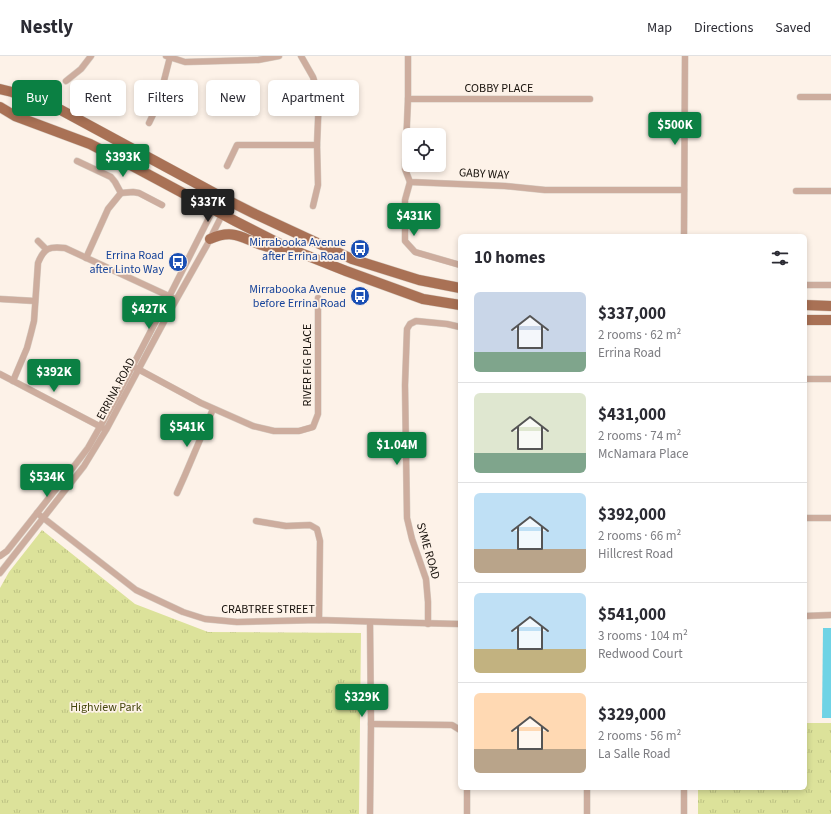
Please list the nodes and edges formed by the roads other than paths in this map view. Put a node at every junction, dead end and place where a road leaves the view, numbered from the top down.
1 (91, 56) edge
2 (279, 56) edge
3 (300, 56) edge
4 (408, 56) edge
5 (685, 56) edge
6 (168, 57) edge
7 (66, 81) dead end
8 (0, 89) edge
9 (800, 97) dead end
10 (831, 97) edge
11 (408, 99) junction
12 (590, 99) dead end
13 (0, 107) edge
14 (149, 123) dead end
15 (317, 145) junction
16 (77, 161) dead end
17 (227, 166) dead end
18 (410, 182) junction
19 (684, 190) junction
20 (796, 191) dead end
21 (831, 191) edge
22 (121, 193) junction
23 (220, 196) junction
24 (229, 201) junction
25 (162, 205) dead end
26 (313, 206) dead end
27 (218, 212) junction
28 (684, 234) edge
29 (210, 239) junction
30 (38, 241) dead end
31 (288, 248) junction
32 (46, 249) junction
33 (86, 258) junction
34 (458, 264) edge
35 (807, 285) edge
36 (831, 285) edge
37 (458, 288) edge
38 (169, 297) junction
39 (318, 298) dead end
40 (0, 299) edge
41 (176, 300) junction
42 (35, 301) junction
43 (458, 305) edge
44 (807, 305) edge
45 (831, 306) edge
46 (807, 320) edge
47 (831, 320) edge
48 (458, 327) edge
49 (132, 367) junction
50 (139, 370) junction
51 (0, 374) edge
52 (807, 379) edge
53 (831, 379) edge
54 (13, 381) junction
55 (213, 409) junction
56 (100, 427) junction
57 (106, 430) junction
58 (176, 493) dead end
59 (37, 513) junction
60 (42, 518) junction
61 (807, 518) edge
62 (831, 518) edge
63 (256, 521) dead end
64 (0, 556) edge
65 (0, 573) edge
66 (831, 615) edge
67 (807, 616) edge
68 (318, 620) junction
69 (370, 622) junction
70 (428, 624) junction
71 (458, 624) edge
72 (371, 724) junction
73 (458, 729) edge
74 (467, 790) edge
75 (587, 790) edge
76 (684, 790) edge
77 (370, 814) edge
78 (467, 814) edge
79 (587, 814) edge
80 (684, 814) edge

1 - 7 street
2 - 6 street
3 - 15 street
4 - 11 street
5 - 19 street
6 - 14 street
8 - 23 main road
9 - 10 street
11 - 12 street, COBBY PLACE
11 - 18 street
13 - 27 main road
15 - 17 street
15 - 26 street
16 - 22 street
18 - 19 street, GABY WAY
18 - 34 street
19 - 28 street
20 - 21 street
22 - 25 street
22 - 33 street
23 - 24 main road
23 - 27 street, ERRINA ROAD
24 - 27 street, ERRINA ROAD
24 - 37 main road
27 - 29 street, ERRINA ROAD
27 - 31 main road
27 - 38 street, ERRINA ROAD
29 - 31 main road
29 - 41 street, ERRINA ROAD
30 - 32 street
31 - 43 main road
32 - 33 street
32 - 42 street
33 - 38 street
35 - 36 street
38 - 41 street
38 - 49 street, ERRINA ROAD
39 - 55 street, RIVER FIG PLACE
40 - 42 street
41 - 50 street, ERRINA ROAD
42 - 54 street
44 - 45 main road
46 - 47 main road
48 - 70 street, SYME ROAD
49 - 50 street, RIVER FIG PLACE
49 - 56 street, ERRINA ROAD
50 - 55 street, RIVER FIG PLACE
50 - 57 street, ERRINA ROAD
51 - 54 street
52 - 53 street
54 - 56 street
55 - 58 street
56 - 57 street
56 - 59 street, ERRINA ROAD
57 - 60 street, ERRINA ROAD
59 - 60 street, CRABTREE STREET
59 - 64 street, ERRINA ROAD
60 - 65 street, ERRINA ROAD
60 - 68 street, CRABTREE STREET
61 - 62 street
63 - 68 street
66 - 67 street
68 - 69 street, CRABTREE STREET
69 - 70 street, CRABTREE STREET
69 - 72 street
70 - 71 street, CRABTREE STREET
72 - 73 street
72 - 77 street
74 - 78 street
75 - 79 street
76 - 80 street

